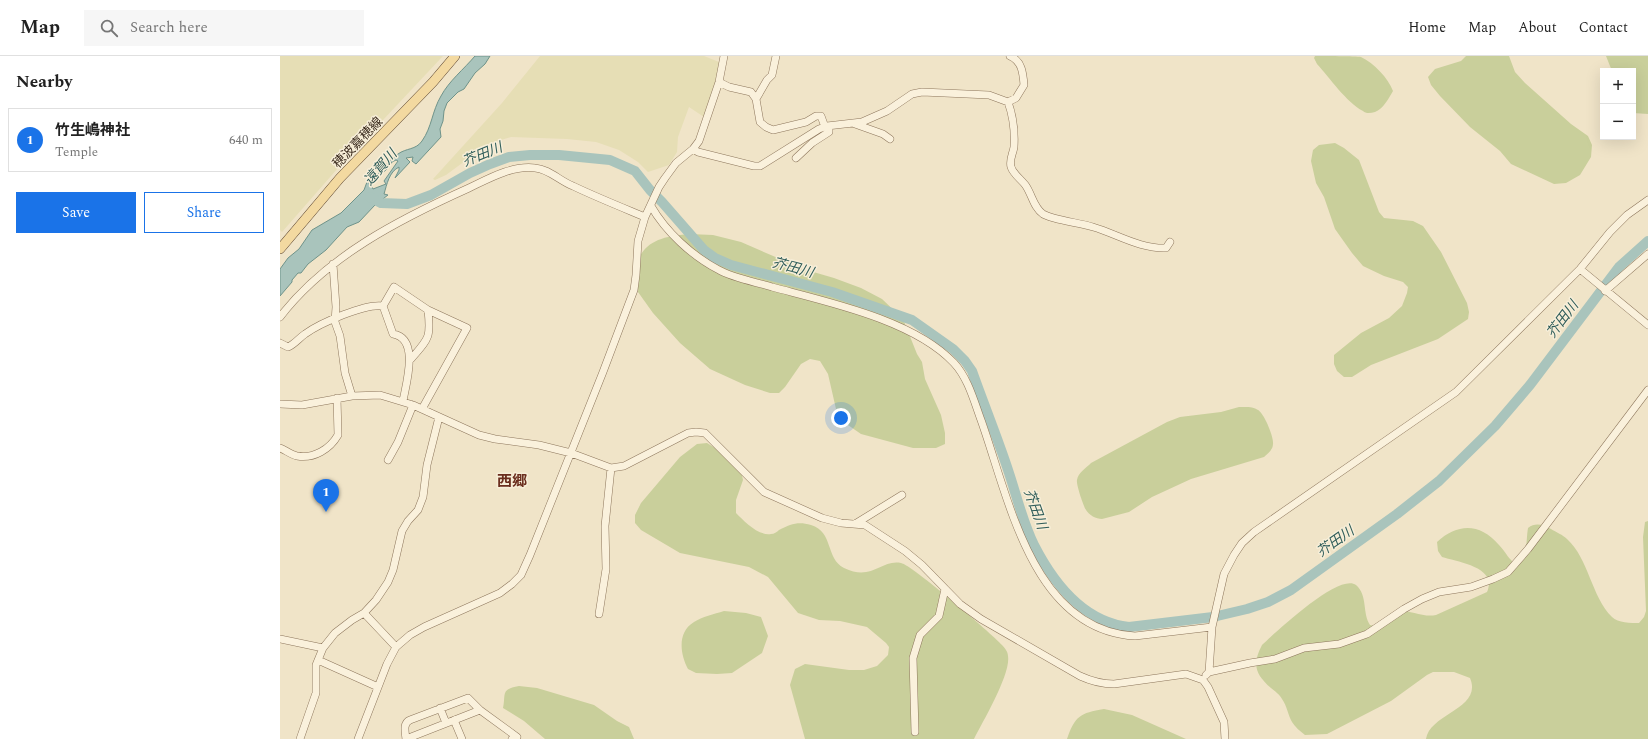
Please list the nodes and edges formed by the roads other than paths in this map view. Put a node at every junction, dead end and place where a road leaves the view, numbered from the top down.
1 (455, 56) edge
2 (724, 56) edge
3 (776, 56) edge
4 (1010, 56) edge
5 (719, 82) junction
6 (756, 99) junction
7 (1008, 102) junction
8 (855, 124) junction
9 (827, 126) junction
10 (890, 139) dead end
11 (693, 149) junction
12 (796, 158) dead end
13 (1648, 200) edge
14 (651, 206) junction
15 (645, 217) junction
16 (1170, 242) dead end
17 (280, 249) edge
18 (1648, 254) edge
19 (334, 264) junction
20 (1580, 269) junction
21 (1605, 290) junction
22 (383, 306) junction
23 (428, 310) junction
24 (280, 317) edge
25 (335, 318) junction
26 (1648, 325) edge
27 (280, 343) edge
28 (411, 359) junction
29 (1648, 390) edge
30 (352, 396) junction
31 (337, 398) junction
32 (403, 401) junction
33 (280, 404) edge
34 (412, 405) junction
35 (422, 409) junction
36 (439, 417) junction
37 (280, 448) edge
38 (571, 453) junction
39 (388, 460) dead end
40 (611, 468) junction
41 (902, 495) dead end
42 (855, 524) junction
43 (945, 589) junction
44 (364, 613) junction
45 (599, 614) dead end
46 (1212, 627) junction
47 (280, 639) edge
48 (396, 647) junction
49 (323, 648) junction
50 (318, 660) junction
51 (1209, 672) junction
52 (1202, 680) junction
53 (378, 687) junction
54 (440, 708) junction
55 (480, 710) junction
56 (454, 720) junction
57 (446, 723) junction
58 (915, 732) dead end
59 (516, 738) edge
60 (300, 739) edge
61 (358, 739) edge
62 (406, 739) edge
63 (462, 739) edge
64 (1225, 739) edge

1 - 17 main road, 穂波嘉穂線
2 - 5 street
3 - 6 street
4 - 7 street
5 - 6 street
5 - 11 street
6 - 9 street
7 - 8 street
7 - 16 street
8 - 9 street
8 - 10 street
9 - 11 street
9 - 12 street
11 - 14 street
13 - 20 street
14 - 15 street
14 - 46 street
15 - 19 street
15 - 38 street
18 - 21 street
19 - 24 street
19 - 25 street
20 - 21 street
20 - 46 street
21 - 26 street
22 - 23 street
22 - 25 street
22 - 28 street
23 - 28 street
23 - 35 street
25 - 27 street
25 - 30 street
28 - 32 street
29 - 51 street
30 - 31 street
30 - 32 street
31 - 33 street
31 - 37 street
32 - 34 street
34 - 35 street
34 - 39 street
35 - 36 street
36 - 38 street
36 - 44 street
38 - 40 street
38 - 48 street
40 - 42 street
40 - 45 street
41 - 42 street
42 - 43 street
43 - 52 street
43 - 58 street
44 - 48 street
44 - 49 street
46 - 51 street
47 - 49 street
48 - 53 street
49 - 50 street
50 - 53 street
50 - 60 street
51 - 52 street
52 - 64 street
53 - 61 street
54 - 55 street
54 - 57 street
54 - 62 street
55 - 56 street
55 - 59 street
56 - 57 street
56 - 63 street
57 - 62 street

